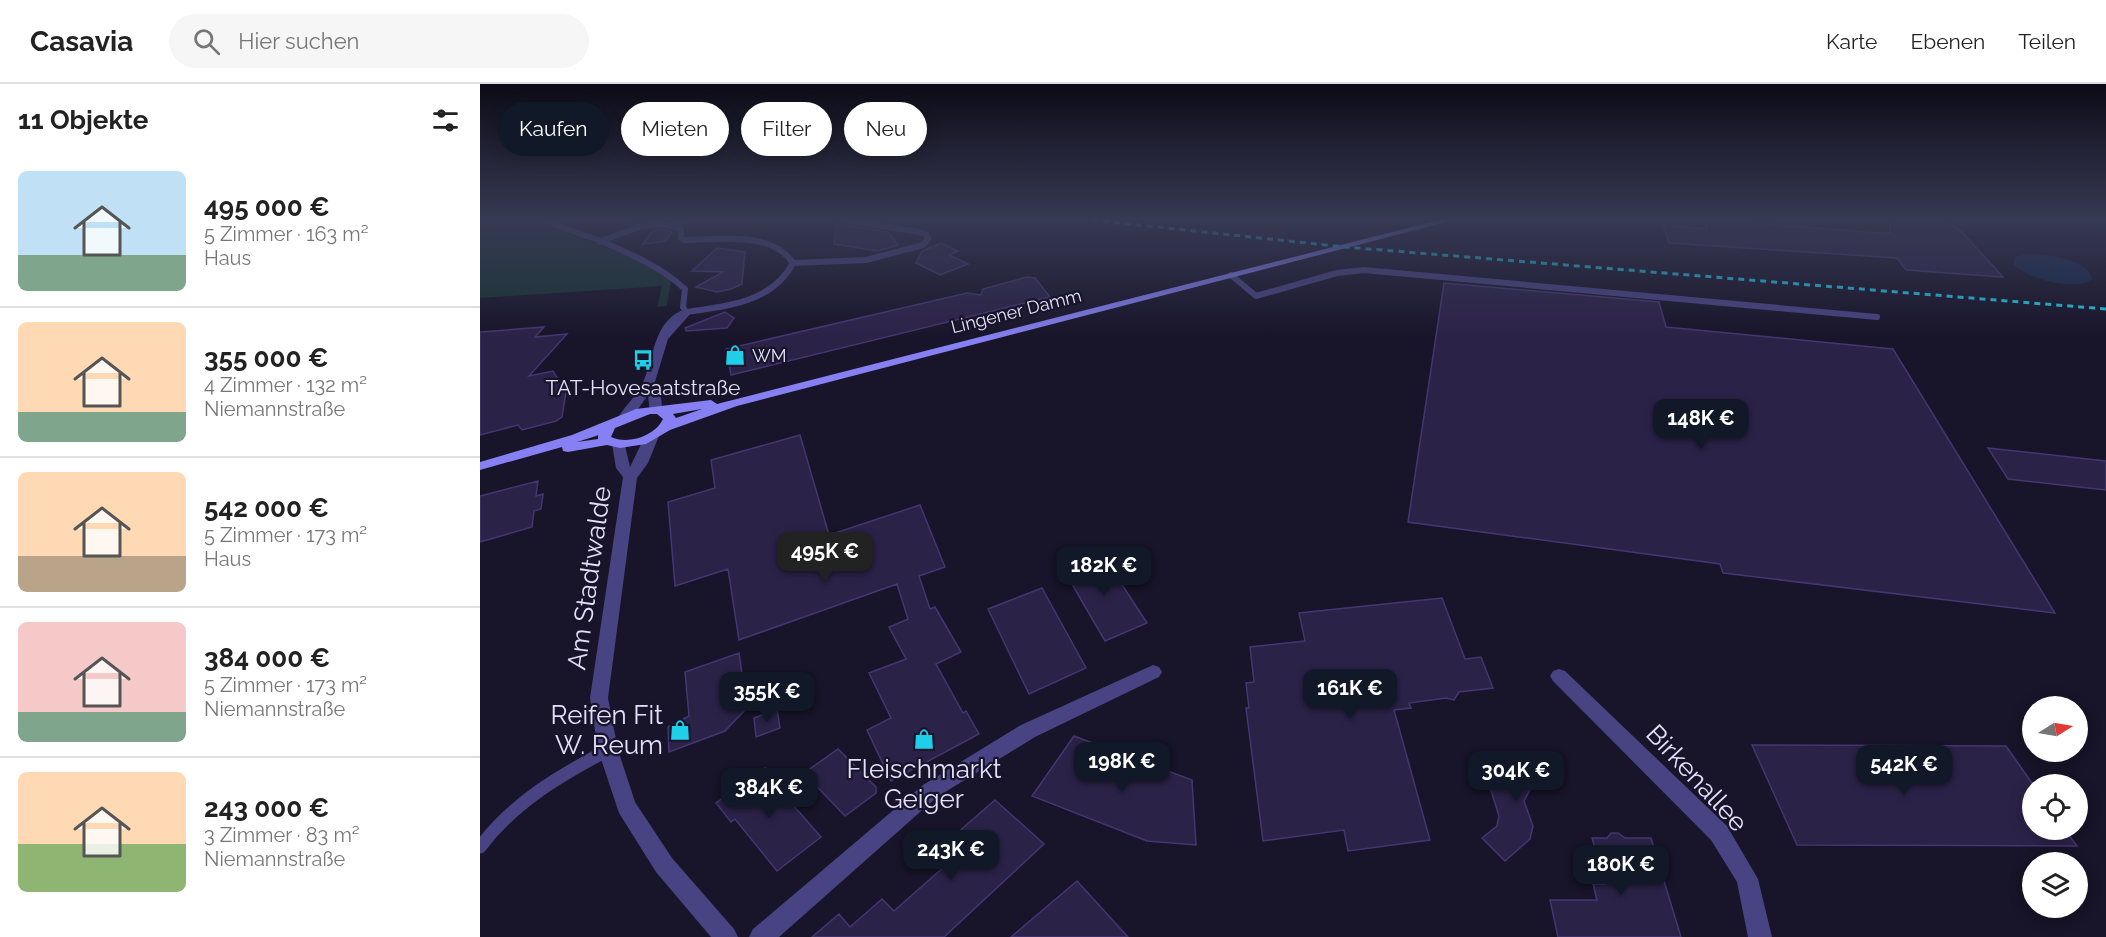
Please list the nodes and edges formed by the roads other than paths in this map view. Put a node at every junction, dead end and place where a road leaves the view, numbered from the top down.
1 (644, 260) edge
2 (790, 260) edge
3 (867, 260) edge
4 (1291, 260) edge
5 (793, 263) junction
6 (1231, 274) junction
7 (686, 312) junction
8 (1877, 317) dead end
9 (648, 386) junction
10 (732, 403) junction
11 (659, 411) junction
12 (626, 416) junction
13 (665, 428) junction
14 (652, 436) junction
15 (612, 437) junction
16 (480, 466) edge
17 (630, 477) junction
18 (1153, 672) dead end
19 (1559, 676) dead end
20 (608, 750) junction
21 (480, 848) edge
22 (726, 937) edge
23 (761, 937) edge
24 (1760, 937) edge

1 - 7 lane
2 - 5 lane
3 - 5 lane
4 - 6 main road, Lingener Damm
5 - 7 lane
6 - 8 lane
6 - 10 main road, Lingener Damm
7 - 9 street
9 - 11 street
9 - 12 street
10 - 11 main road, Lingener Damm
10 - 13 main road, Lingener Damm
11 - 12 main road, Lingener Damm
11 - 13 main road
12 - 15 main road, Lingener Damm
13 - 14 main road, Lingener Damm
14 - 15 main road, Lingener Damm
14 - 17 street, Am Stadtwalde
15 - 16 main road
15 - 17 street, Am Stadtwalde
17 - 20 street, Am Stadtwalde
18 - 23 street
19 - 24 street, Birkenallee
20 - 21 lane
20 - 22 street, Am Stadtwalde

